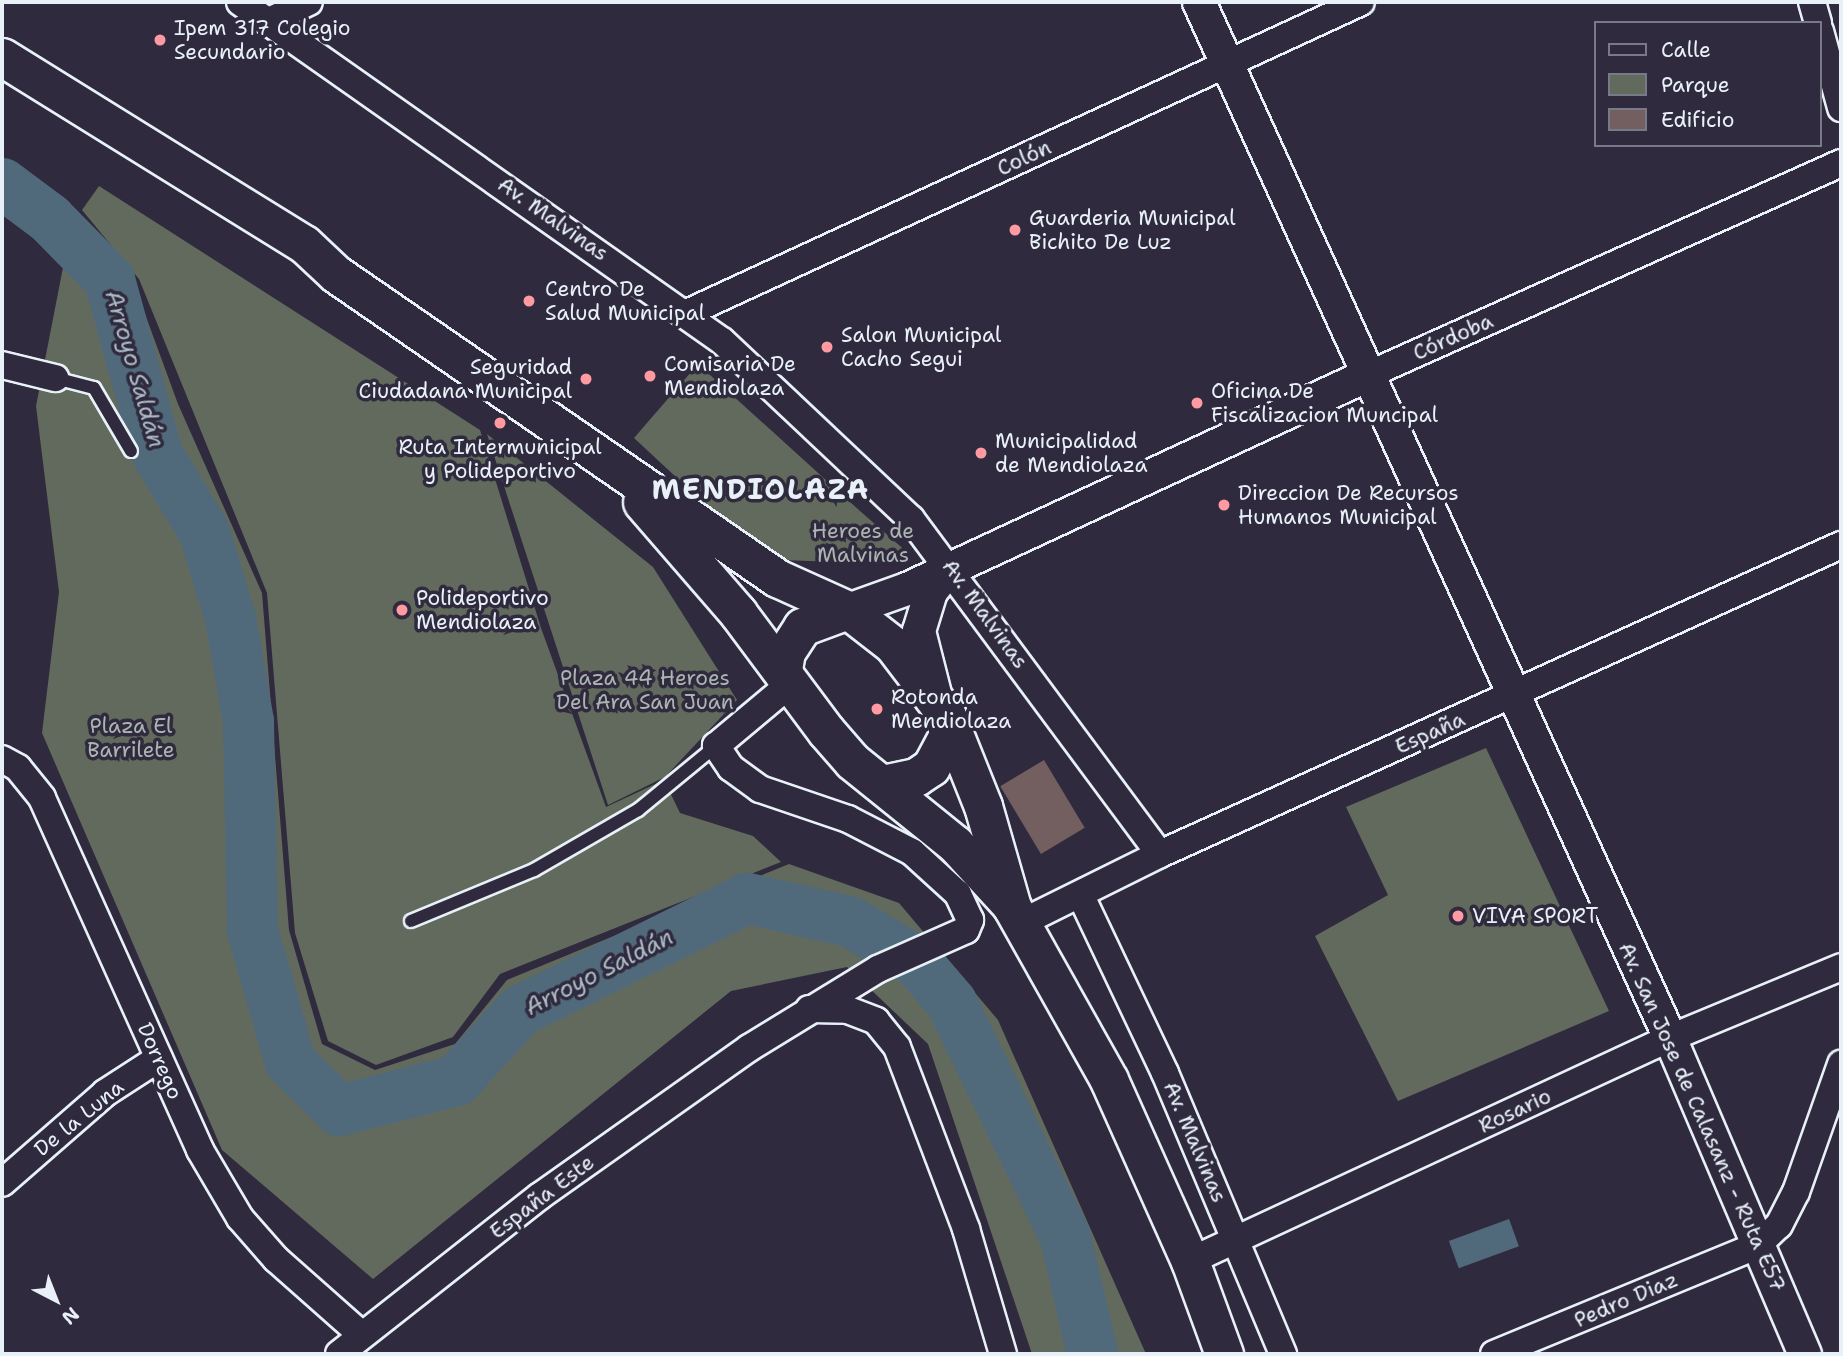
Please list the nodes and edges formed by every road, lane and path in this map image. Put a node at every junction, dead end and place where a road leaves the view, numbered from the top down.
1 (240, 2) edge
2 (309, 2) edge
3 (1199, 2) edge
4 (1360, 2) edge
5 (1812, 2) edge
6 (269, 21) junction
7 (1817, 21) edge
8 (1822, 38) edge
9 (2, 57) edge
10 (1227, 65) junction
11 (2, 83) edge
12 (1841, 108) edge
13 (1841, 163) edge
14 (336, 274) junction
15 (687, 313) junction
16 (2, 365) edge
17 (1368, 375) junction
18 (54, 378) joint
19 (131, 451) dead end
20 (600, 455) junction
21 (1841, 545) edge
22 (951, 567) junction
23 (848, 610) junction
24 (786, 677) junction
25 (1511, 696) junction
26 (941, 706) junction
27 (716, 746) junction
28 (2, 759) edge
29 (882, 784) junction
30 (1160, 854) junction
31 (1081, 896) junction
32 (1017, 915) junction
33 (411, 920) dead end
34 (1841, 967) edge
35 (807, 1009) junction
36 (1670, 1038) junction
37 (159, 1058) junction
38 (1841, 1064) edge
39 (2, 1182) edge
40 (1237, 1240) junction
41 (1758, 1245) junction
42 (1190, 1261) junction
43 (362, 1335) junction
44 (340, 1354) edge
45 (1003, 1354) edge
46 (1224, 1354) edge
47 (1283, 1354) edge
48 (1494, 1354) edge
49 (1805, 1354) edge

1 - 6 street, Av. Malvinas
2 - 6 street
3 - 10 street, Av. San Jose de Calasanz - Ruta E57
4 - 10 street, Colón
5 - 7 street
6 - 15 street, Av. Malvinas
8 - 12 street
9 - 14 main road
10 - 15 street, Colón
10 - 17 street, Av. San Jose de Calasanz - Ruta E57
11 - 14 main road
13 - 17 street, Córdoba
14 - 20 main road
15 - 22 street, Av. Malvinas
16 - 18 street
17 - 22 street, Córdoba
17 - 25 street, Av. San Jose de Calasanz - Ruta E57
18 - 19 lane
20 - 23 main road
20 - 24 main road
21 - 25 street, España
22 - 23 street, Córdoba
22 - 26 street
22 - 30 street, Av. Malvinas
23 - 24 main road
23 - 26 main road
24 - 27 street
24 - 29 main road
25 - 30 street, España
25 - 36 street, Av. San Jose de Calasanz - Ruta E57
26 - 29 main road
26 - 32 main road
27 - 33 lane
27 - 35 street, España Este
28 - 37 street, Dorrego
29 - 32 main road
30 - 31 street, España
31 - 32 street, España
31 - 40 street, Av. Malvinas
32 - 42 main road
34 - 36 street, Rosario
35 - 43 street, España Este
35 - 45 street
36 - 40 street, Rosario
36 - 41 street, Av. San Jose de Calasanz - Ruta E57
37 - 39 street, De la Luna
37 - 43 street, Dorrego
38 - 41 street
40 - 42 street, Rosario
40 - 47 street, Av. Malvinas
41 - 48 street, Pedro Diaz
41 - 49 street, Av. San Jose de Calasanz - Ruta E57
42 - 46 main road
43 - 44 street, España Este

